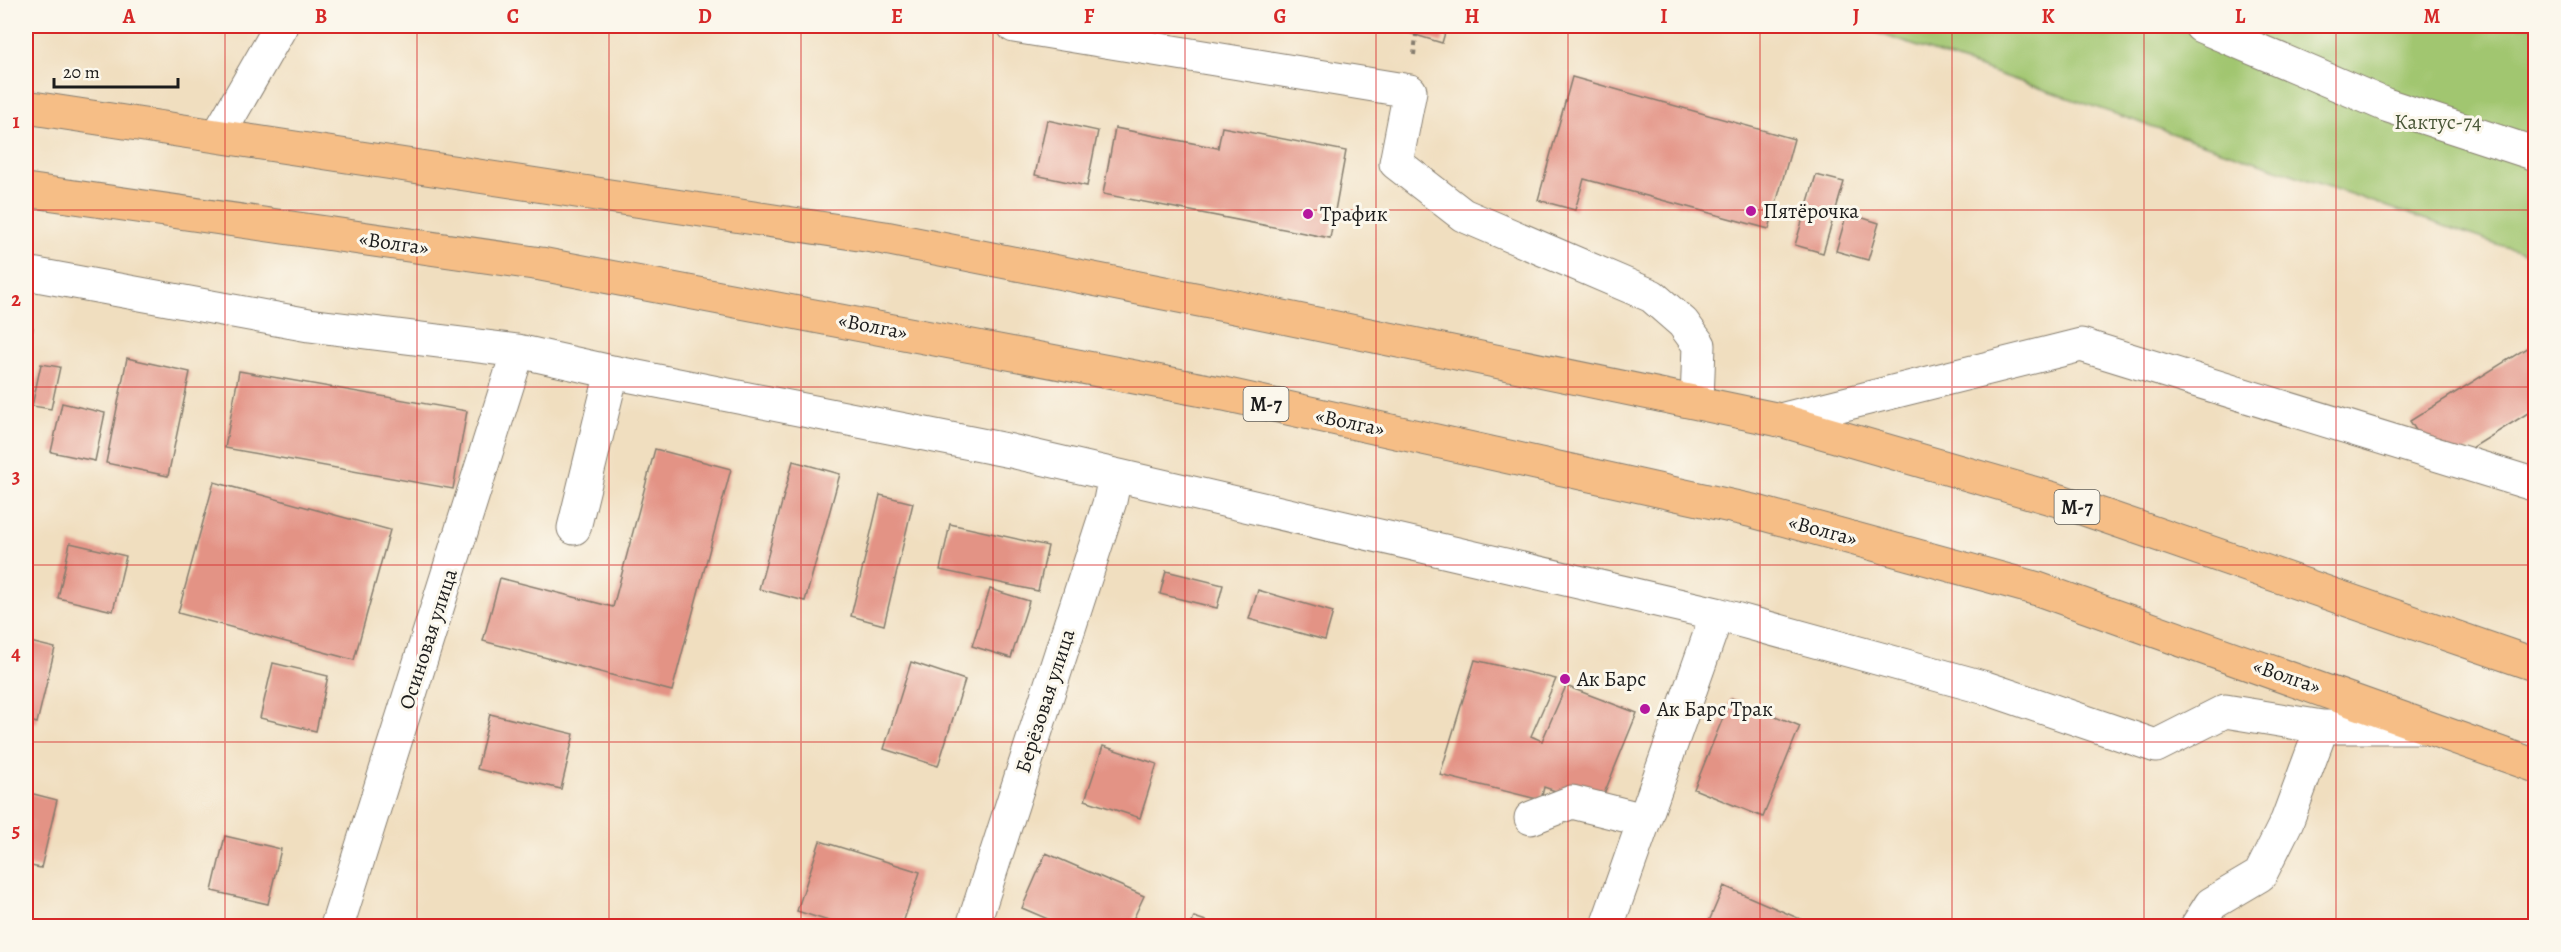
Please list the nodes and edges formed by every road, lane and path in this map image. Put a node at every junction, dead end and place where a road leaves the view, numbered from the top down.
1 (281, 26) edge
2 (1014, 26) edge
3 (2201, 26) edge
4 (26, 107) edge
5 (219, 134) junction
6 (2535, 154) edge
7 (26, 190) edge
8 (26, 273) edge
9 (518, 351) junction
10 (612, 372) junction
11 (1697, 402) junction
12 (1780, 420) junction
13 (1115, 476) junction
14 (2535, 485) edge
15 (574, 528) dead end
16 (1717, 614) junction
17 (2535, 665) edge
18 (2322, 728) junction
19 (2431, 728) junction
20 (2535, 766) edge
21 (1531, 818) dead end
22 (1644, 820) junction
23 (337, 927) edge
24 (973, 927) edge
25 (1606, 927) edge
26 (2198, 927) edge

1 - 5 street
2 - 11 street
3 - 6 street
4 - 5 highway, М-7
5 - 11 highway, М-7
7 - 19 highway, «Волга» / М-7
8 - 9 street
9 - 10 street
9 - 23 street, Осиновая улица
10 - 13 street
10 - 15 street
11 - 12 highway, М-7
12 - 14 street
12 - 17 highway, М-7
13 - 16 street
13 - 24 street, Берёзовая улица
16 - 18 street
16 - 22 street
18 - 19 street
18 - 26 street
19 - 20 highway, «Волга» / М-7
21 - 22 street
22 - 25 street

